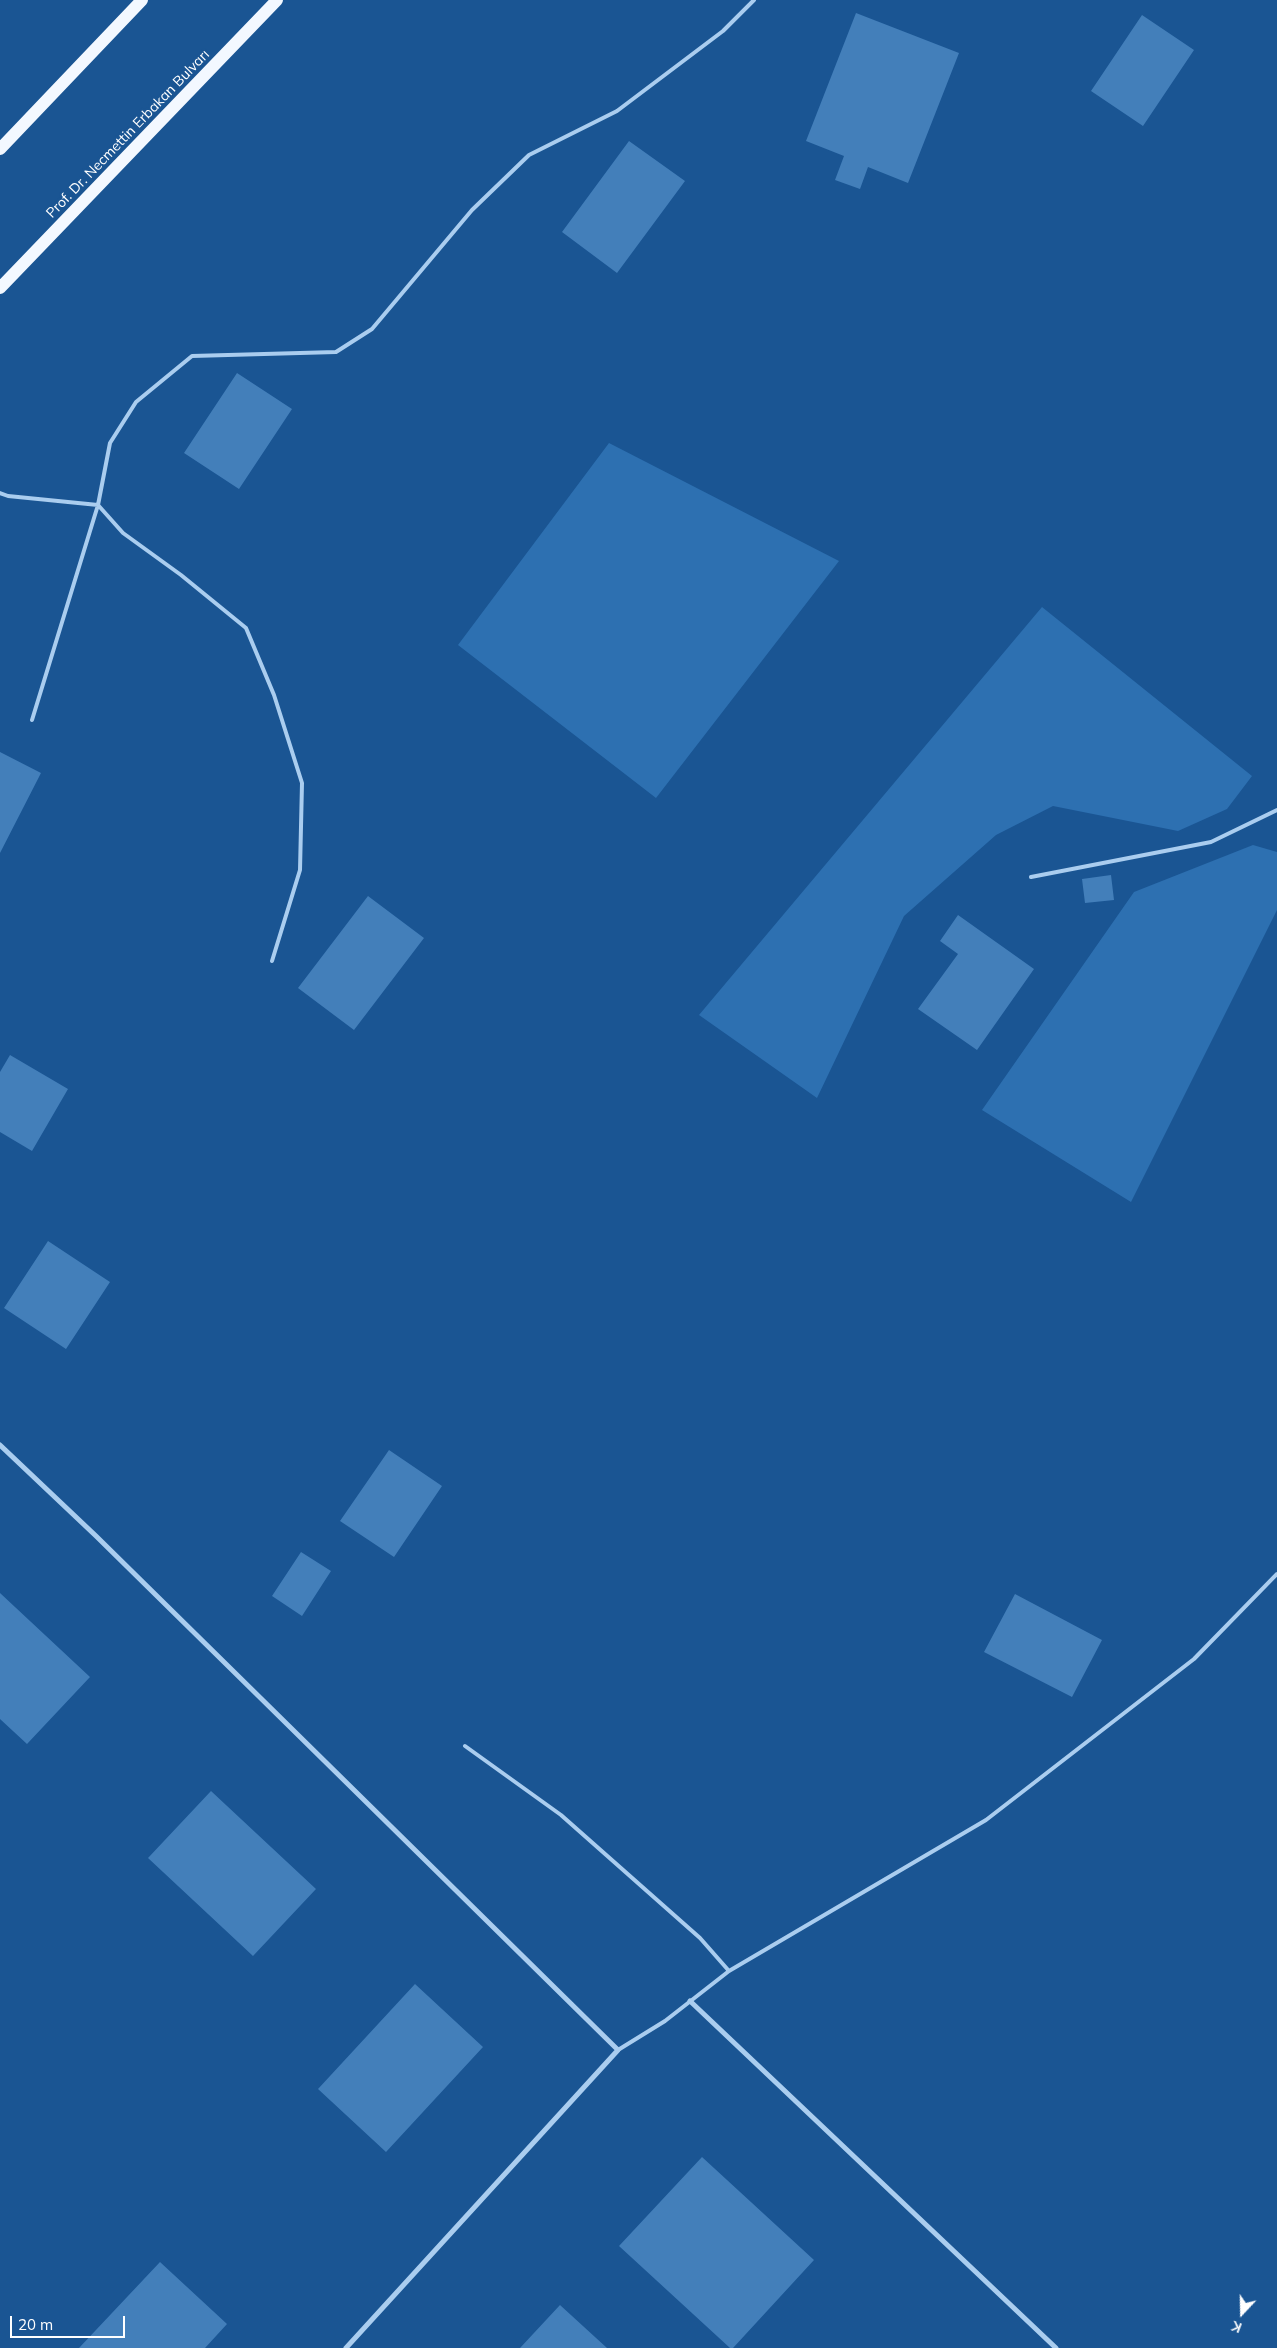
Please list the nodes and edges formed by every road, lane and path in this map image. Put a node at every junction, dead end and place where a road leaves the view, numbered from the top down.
1 (142, 0) edge
2 (277, 0) edge
3 (754, 0) edge
4 (0, 149) edge
5 (0, 288) edge
6 (0, 493) edge
7 (98, 506) junction
8 (32, 720) dead end
9 (1277, 810) edge
10 (1031, 877) dead end
11 (272, 961) dead end
12 (0, 1445) edge
13 (1277, 1574) edge
14 (465, 1746) dead end
15 (729, 1971) junction
16 (690, 2001) junction
17 (618, 2050) junction
18 (346, 2348) edge
19 (1056, 2348) edge

1 - 4 main road
2 - 5 main road, Prof. Dr. Necmettin Erbakan Bulvarı
3 - 7 lane
6 - 7 lane
7 - 8 lane
7 - 11 lane
9 - 10 lane
12 - 17 street
13 - 15 lane
14 - 15 lane
15 - 16 lane
16 - 17 lane
16 - 19 street
17 - 18 street

